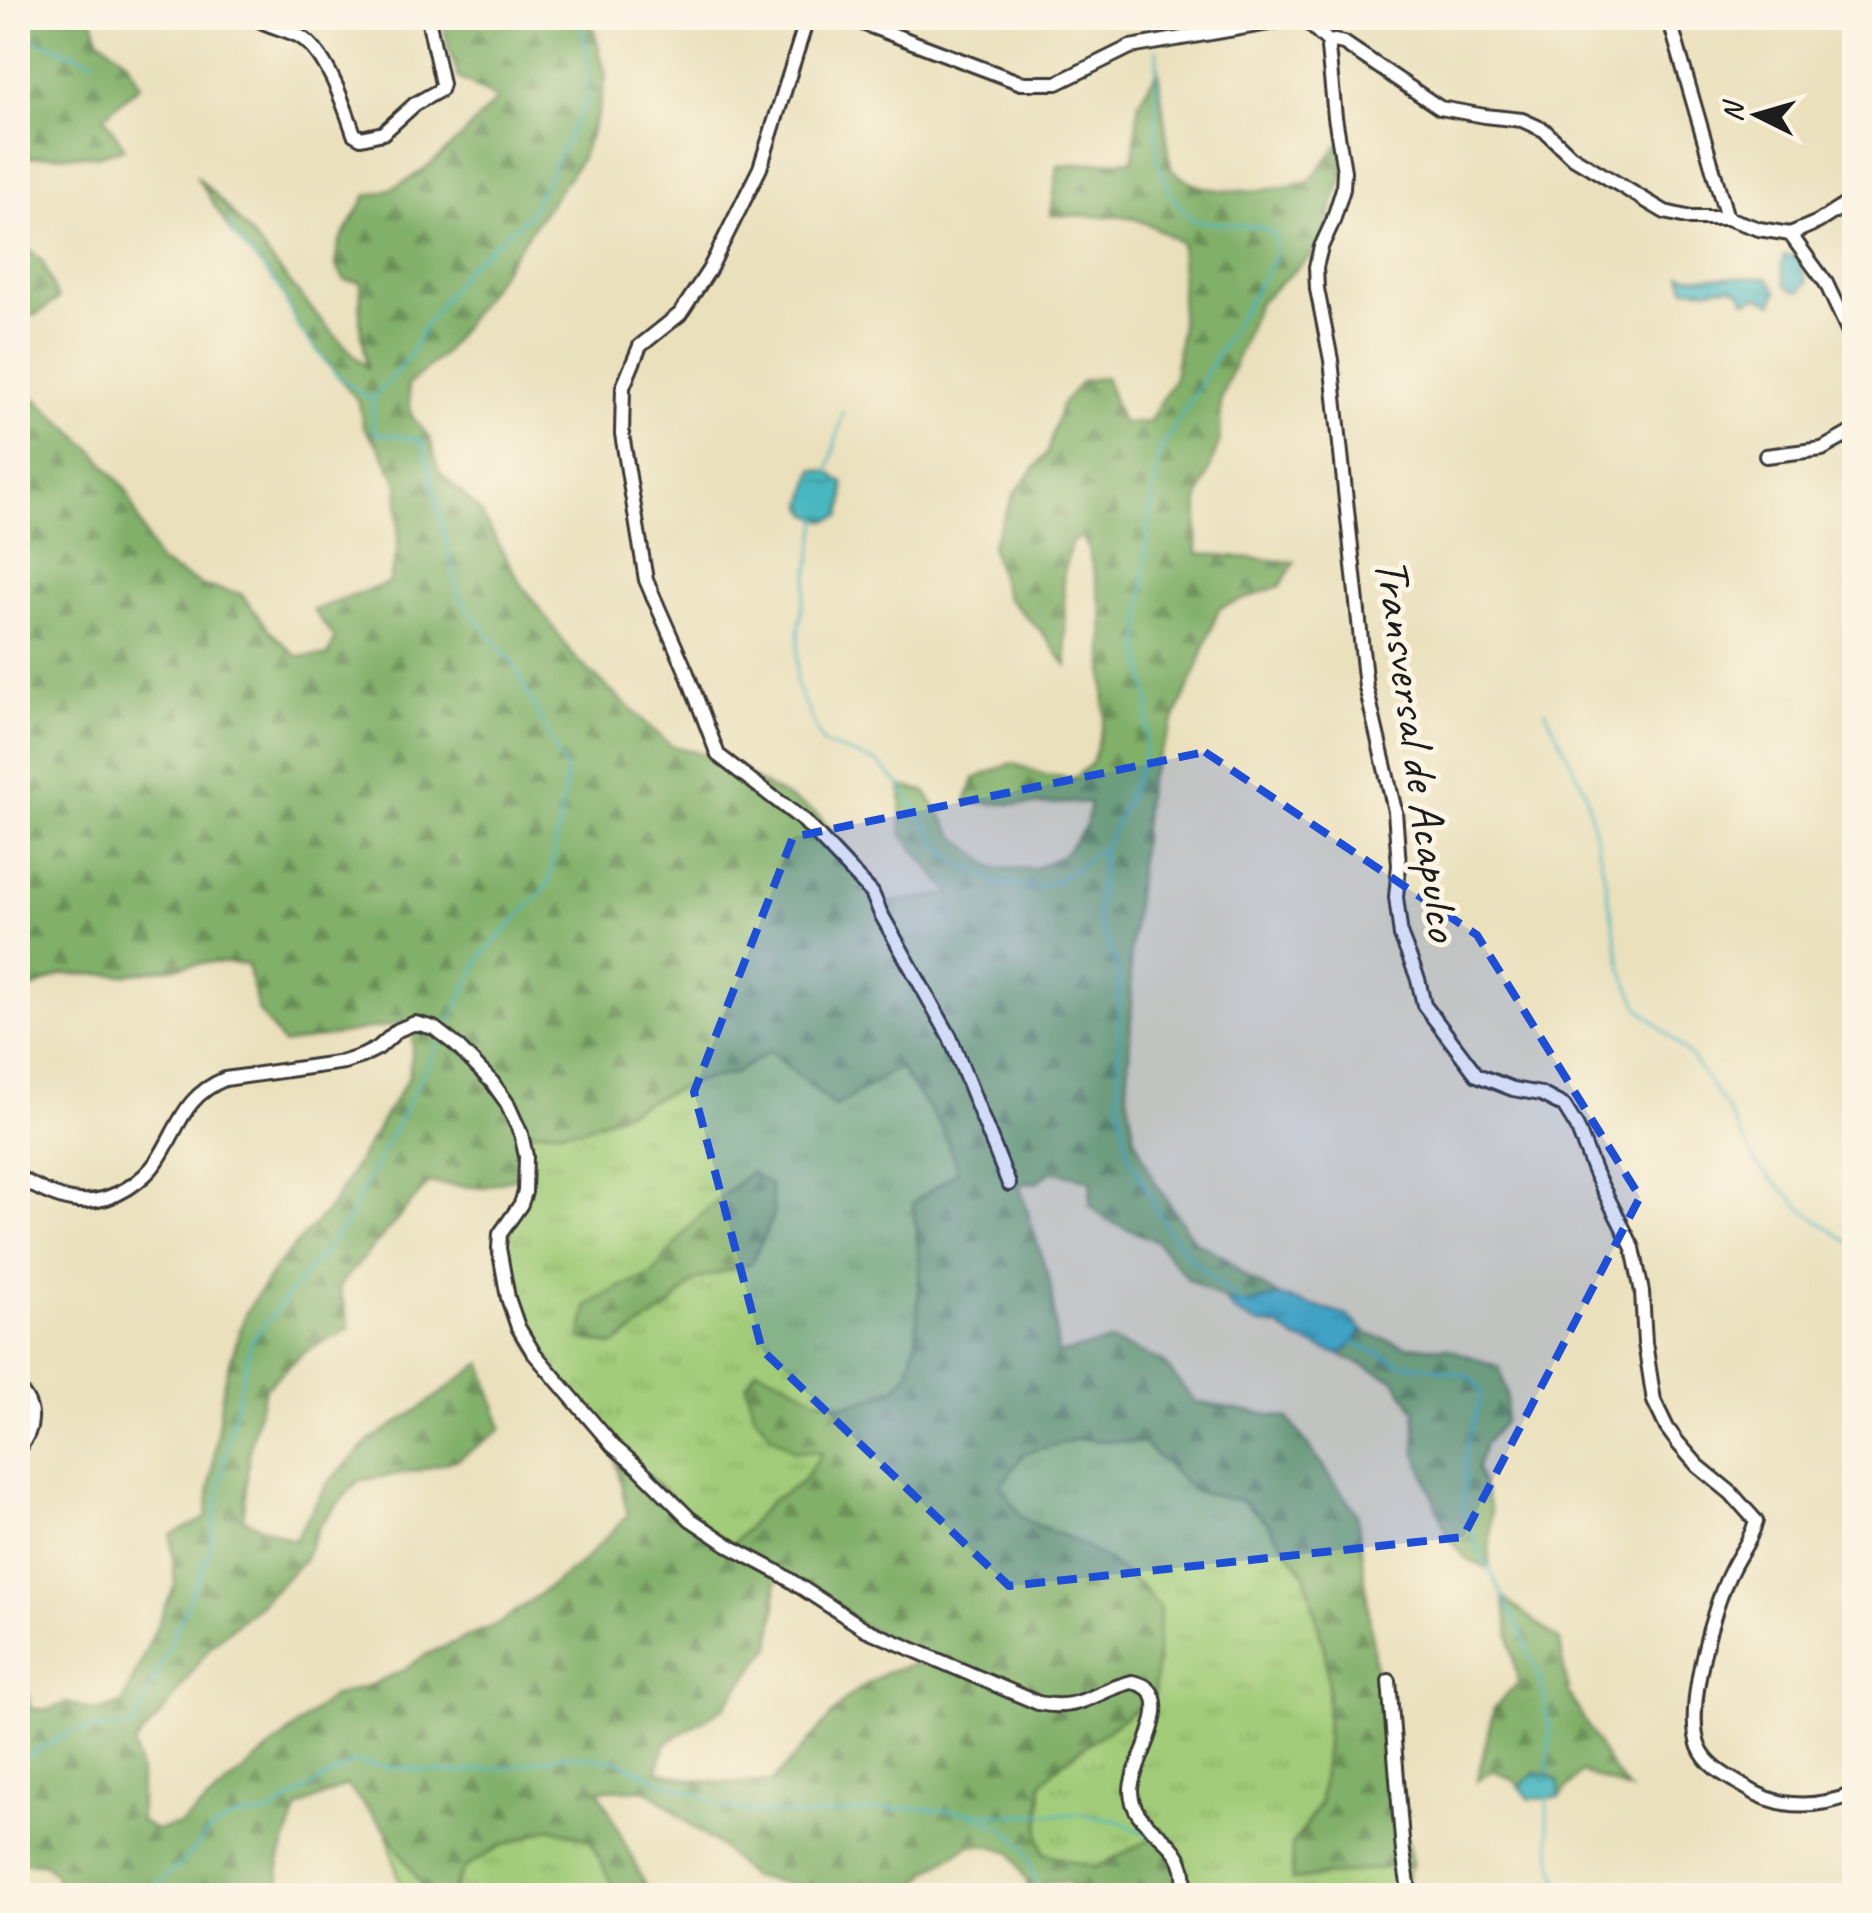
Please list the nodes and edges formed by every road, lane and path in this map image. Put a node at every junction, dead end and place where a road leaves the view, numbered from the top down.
1 (254, 18) edge
2 (428, 18) edge
3 (810, 18) edge
4 (848, 18) edge
5 (1301, 18) edge
6 (1669, 18) edge
7 (1330, 42) junction
8 (1854, 199) edge
9 (1727, 218) junction
10 (1790, 234) junction
11 (1854, 343) edge
12 (1854, 430) edge
13 (1766, 456) dead end
14 (18, 1177) edge
15 (1009, 1184) dead end
16 (18, 1388) edge
17 (18, 1448) edge
18 (1390, 1681) dead end
19 (1854, 1794) edge
20 (1183, 1896) edge
21 (1410, 1896) edge

1 - 2 street
3 - 15 street
4 - 5 street
5 - 7 street
6 - 9 street
7 - 9 street
7 - 19 street, Transversal de Acapulco
8 - 10 street
9 - 10 street
10 - 11 street
12 - 13 street
14 - 20 street
16 - 17 street
18 - 21 street

